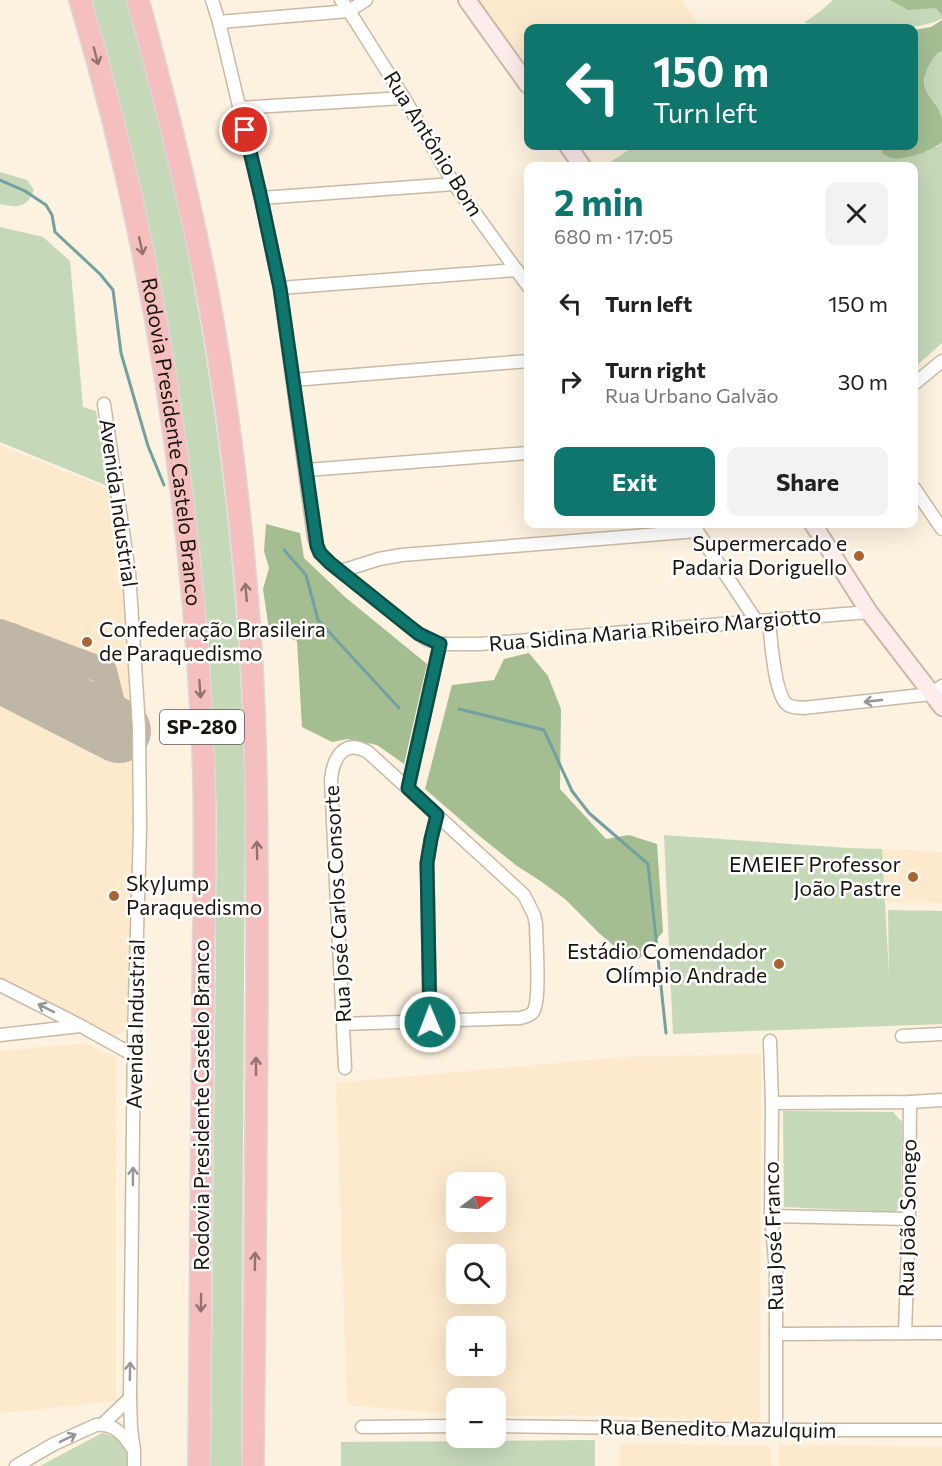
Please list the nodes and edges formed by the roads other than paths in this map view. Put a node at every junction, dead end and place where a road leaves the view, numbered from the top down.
1 (80, 0) edge
2 (138, 0) edge
3 (212, 0) edge
4 (341, 0) edge
5 (366, 0) edge
6 (467, 0) edge
7 (349, 11) junction
8 (219, 22) junction
9 (524, 79) edge
10 (404, 98) junction
11 (239, 108) junction
12 (454, 184) junction
13 (261, 198) junction
14 (517, 270) junction
15 (524, 280) edge
16 (280, 288) junction
17 (524, 361) edge
18 (942, 361) edge
19 (293, 380) junction
20 (918, 381) edge
21 (104, 404) dead end
22 (524, 453) edge
23 (306, 470) junction
24 (918, 494) edge
25 (684, 528) edge
26 (695, 528) edge
27 (819, 528) edge
28 (942, 529) edge
29 (341, 571) junction
30 (869, 612) junction
31 (763, 621) junction
32 (440, 644) junction
33 (937, 690) edge
34 (942, 708) edge
35 (408, 788) junction
36 (437, 815) junction
37 (0, 985) edge
38 (430, 1022) junction
39 (344, 1024) junction
40 (81, 1026) junction
41 (942, 1034) edge
42 (0, 1035) edge
43 (902, 1036) dead end
44 (770, 1041) dead end
45 (135, 1056) junction
46 (345, 1068) dead end
47 (942, 1100) edge
48 (910, 1102) junction
49 (772, 1103) junction
50 (771, 1216) junction
51 (909, 1219) junction
52 (905, 1333) junction
53 (942, 1333) edge
54 (776, 1334) junction
55 (254, 1363) junction
56 (130, 1398) junction
57 (103, 1424) junction
58 (446, 1426) edge
59 (506, 1426) edge
60 (362, 1427) dead end
61 (776, 1430) junction
62 (942, 1430) edge
63 (134, 1450) junction
64 (16, 1466) edge
65 (134, 1466) edge
66 (199, 1466) edge
67 (254, 1466) edge
68 (263, 1466) edge

1 -> 66 highway, Rodovia Presidente Castelo Branco / SP-280
55 -> 2 highway, SP-280
3 - 8 street
4 - 7 street, Rua Antônio Bom
5 - 7 street
6 - 9 main road
7 - 8 street
7 - 10 street, Rua Antônio Bom
8 - 11 street
10 - 11 street
10 - 12 street, Rua Antônio Bom
11 - 13 street
12 - 13 street
12 - 14 street, Rua Antônio Bom
13 - 16 street
14 - 15 street, Rua Antônio Bom
14 - 16 street
16 - 19 street
17 - 19 street
18 - 20 street
19 - 23 street
21 - 45 street, Avenida Industrial
22 - 23 street
23 - 29 street
24 - 28 street
25 - 29 street
26 - 31 street
27 - 30 main road
29 - 32 street
30 - 31 street, Rua Sidina Maria Ribeiro Margiotto
30 - 33 main road
31 - 32 street, Rua Sidina Maria Ribeiro Margiotto
33 -> 31 street
32 - 35 street
33 - 34 main road
35 - 36 street
35 - 39 street, Rua José Carlos Consorte
36 - 38 street
36 - 38 street
40 -> 37 street
38 - 39 street
39 - 46 street, Rua José Carlos Consorte
40 - 42 street
40 - 45 street
41 - 43 street
44 - 49 street, Rua José Franco
56 -> 45 street, Avenida Industrial
47 - 48 street
48 - 49 street
48 - 51 street, Rua João Sonego
49 - 50 street, Rua José Franco
50 - 51 street
50 - 54 street, Rua José Franco
51 - 52 street, Rua João Sonego
52 - 53 street
52 - 54 street
54 - 61 street, Rua José Franco
55 - 67 highway, SP-280
55 - 68 highway
56 - 57 street
56 - 63 street, Avenida Industrial
57 - 63 street
64 -> 57 street
58 - 60 street
59 - 61 street, Rua Benedito Mazulquim
61 - 62 street, Rua Benedito Mazulquim
63 - 65 street, Avenida Industrial

